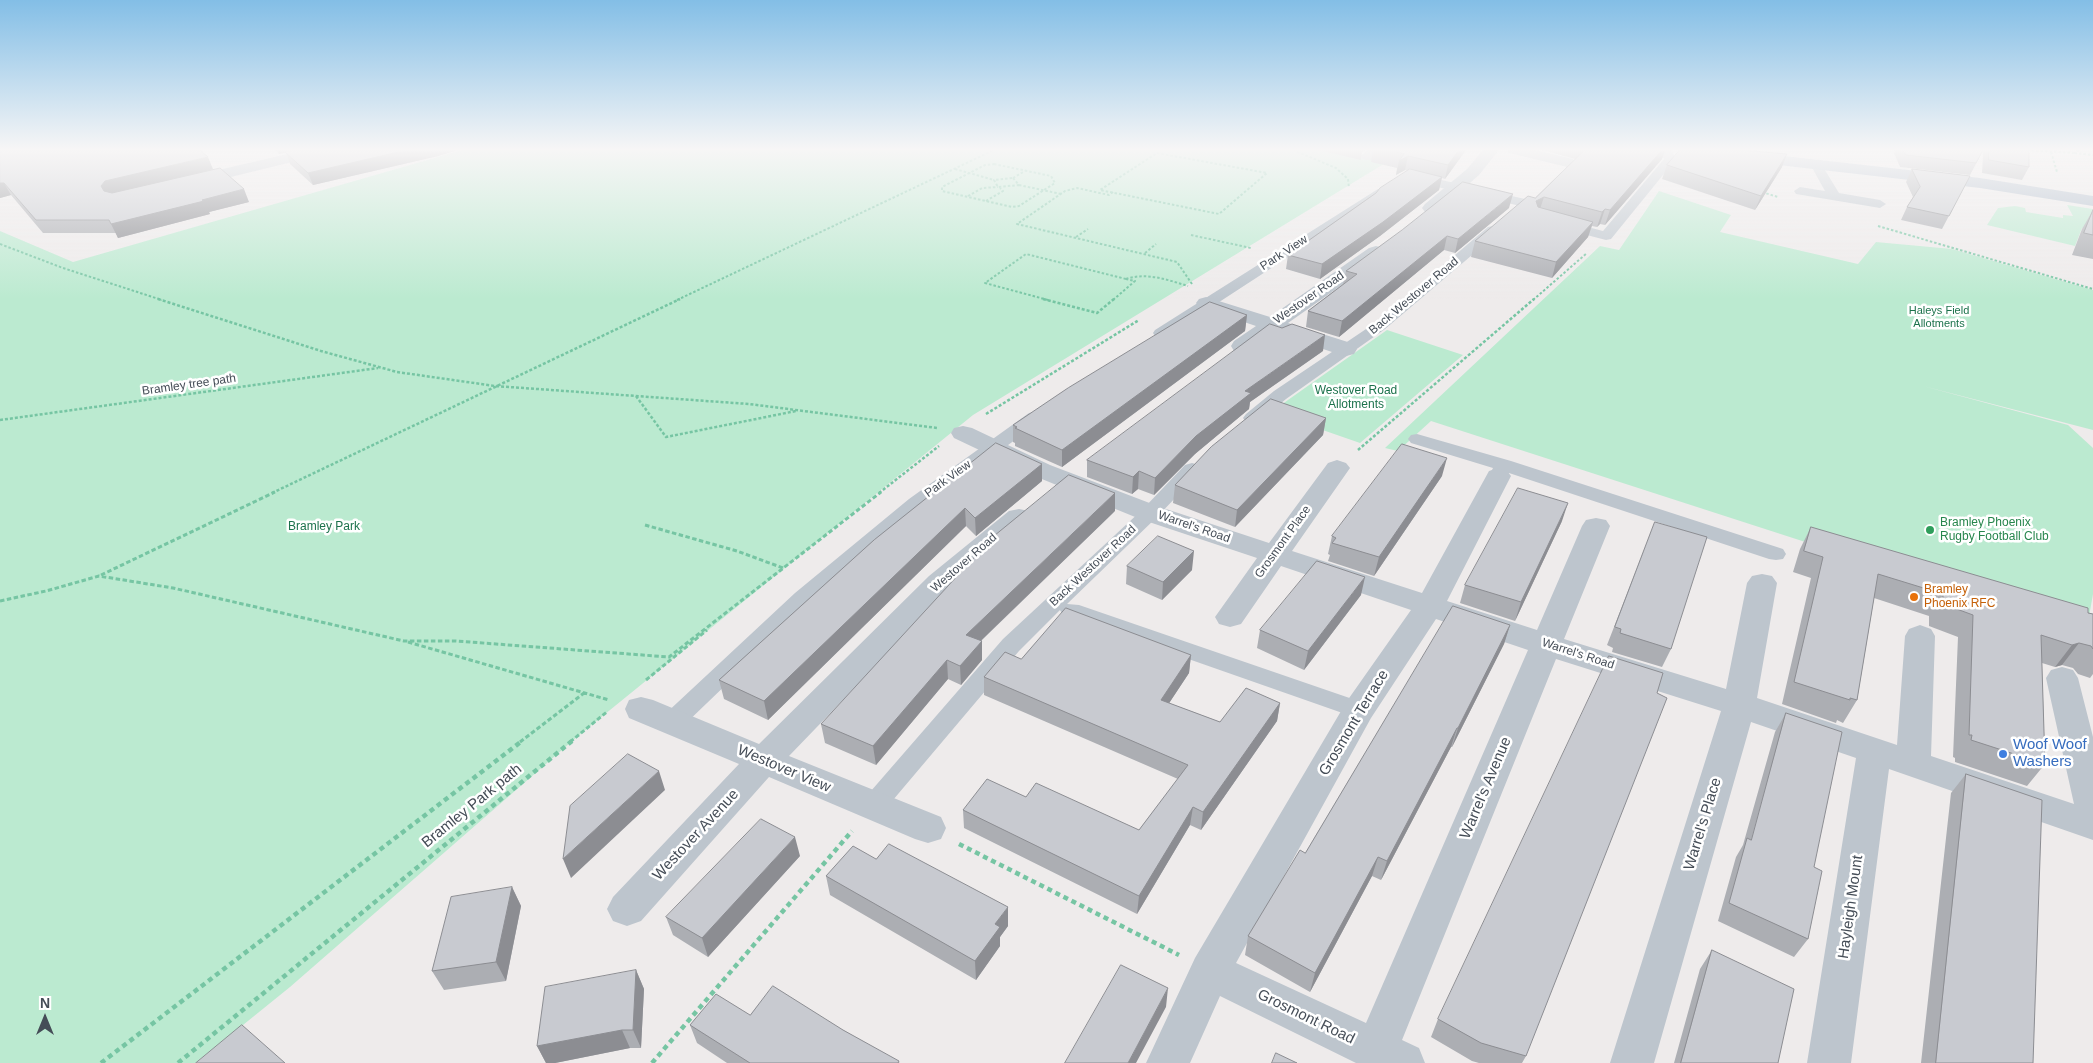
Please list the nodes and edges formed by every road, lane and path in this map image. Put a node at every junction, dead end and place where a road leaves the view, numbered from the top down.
1 (889, 200) edge
2 (979, 200) edge
3 (1029, 200) edge
4 (1053, 200) edge
5 (1150, 200) edge
6 (1236, 200) edge
7 (1365, 200) edge
8 (1441, 200) edge
9 (1514, 200) edge
10 (1636, 200) edge
11 (1855, 200) edge
12 (986, 201) joint
13 (1880, 204) dead end
14 (1549, 220) edge
15 (1413, 223) edge
16 (1088, 229) dead end
17 (1191, 234) dead end
18 (1606, 236) junction
19 (1075, 238) junction
20 (1391, 241) edge
21 (0, 244) edge
22 (1156, 244) dead end
23 (1144, 254) junction
24 (1248, 254) dead end
25 (1126, 279) junction
26 (1185, 292) dead end
27 (1200, 295) junction
28 (1143, 318) dead end
29 (1273, 323) junction
30 (1148, 341) edge
31 (1346, 348) junction
32 (1225, 359) edge
33 (380, 367) junction
34 (495, 386) junction
35 (636, 396) junction
36 (1050, 407) edge
37 (799, 410) junction
38 (0, 420) edge
39 (1238, 430) edge
40 (960, 432) junction
41 (1417, 440) dead end
42 (993, 447) junction
43 (1202, 459) edge
44 (1089, 461) edge
45 (1337, 468) joint
46 (1501, 470) junction
47 (1065, 479) junction
48 (1150, 513) junction
49 (645, 525) dead end
50 (1596, 526) dead end
51 (1274, 554) junction
52 (783, 568) junction
53 (1769, 568) joint
54 (99, 576) junction
55 (0, 601) edge
56 (1430, 604) junction
57 (1071, 610) edge
58 (1230, 617) dead end
59 (1920, 636) dead end
60 (404, 641) junction
61 (1547, 644) junction
62 (2062, 678) dead end
63 (584, 693) junction
64 (634, 698) junction
65 (1739, 705) junction
66 (1359, 710) junction
67 (672, 722) junction
68 (1874, 750) junction
69 (764, 760) junction
70 (1913, 764) junction
71 (873, 806) junction
72 (2093, 808) edge
73 (2093, 826) edge
74 (928, 828) joint
75 (627, 909) dead end
76 (1210, 971) junction
77 (1389, 1057) edge
78 (101, 1063) edge
79 (178, 1063) edge
80 (652, 1063) edge
81 (1168, 1063) edge
82 (1632, 1063) edge
83 (1829, 1063) edge

1 - 34 path
2 - 12 path
3 - 12 path
4 - 19 path
5 - 6 path
7 - 27 lane, Park View
8 - 15 street
9 - 31 lane, Back Westover Road
10 - 18 lane
11 - 13 lane
14 - 18 lane
16 - 19 path
17 - 24 path
18 - 45 path
19 - 23 path
20 - 29 street, Westover Road
21 - 33 path
22 - 23 path
23 - 27 path
25 - 25 path
25 - 27 path
26 - 27 path
27 - 29 street
27 - 30 lane, Park View
28 - 40 path
29 - 31 street
29 - 32 street, Westover Road
31 - 39 lane, Back Westover Road
33 - 34 path
33 - 38 path, Bramley tree path
34 - 35 path
34 - 54 path
35 - 37 path
35 - 37 path
36 - 42 lane, Park View
37 - 40 path
40 - 42 street, Warrel's Road
40 - 52 path
41 - 46 lane
42 - 47 street, Warrel's Road
42 - 67 lane, Park View
43 - 48 lane, Back Westover Road
44 - 47 street, Westover Road
45 - 51 street, Grosmont Place
46 - 53 lane
46 - 56 street, Grosmont Terrace
47 - 48 street, Warrel's Road
47 - 69 street, Westover Road
48 - 51 street, Warrel's Road
48 - 71 lane, Back Westover Road
49 - 52 path
50 - 61 street, Warrel's Avenue
51 - 56 street, Warrel's Road
51 - 58 street, Grosmont Place
52 - 60 path
52 - 64 path, Bramley Park path
53 - 65 street, Warrel's Place
54 - 55 path
54 - 60 path
56 - 61 street, Warrel's Road
56 - 66 street, Grosmont Terrace
57 - 66 lane
59 - 70 street
60 - 63 path
61 - 65 street, Warrel's Road
61 - 77 street, Warrel's Avenue
62 - 72 street
63 - 64 path
63 - 78 path
64 - 67 street, Westover View
64 - 79 path, Bramley Park path
65 - 68 street, Warrel's Road
65 - 82 street, Warrel's Place
66 - 76 street, Grosmont Terrace
67 - 69 street, Westover View
68 - 70 street, Warrel's Road
68 - 83 street, Hayleigh Mount
69 - 71 street, Westover View
69 - 75 street, Westover Avenue
70 - 73 street, Warrel's Road
71 - 74 street, Westover View
71 - 80 path
74 - 76 path
76 - 77 street, Grosmont Road
76 - 81 street, Grosmont Terrace

